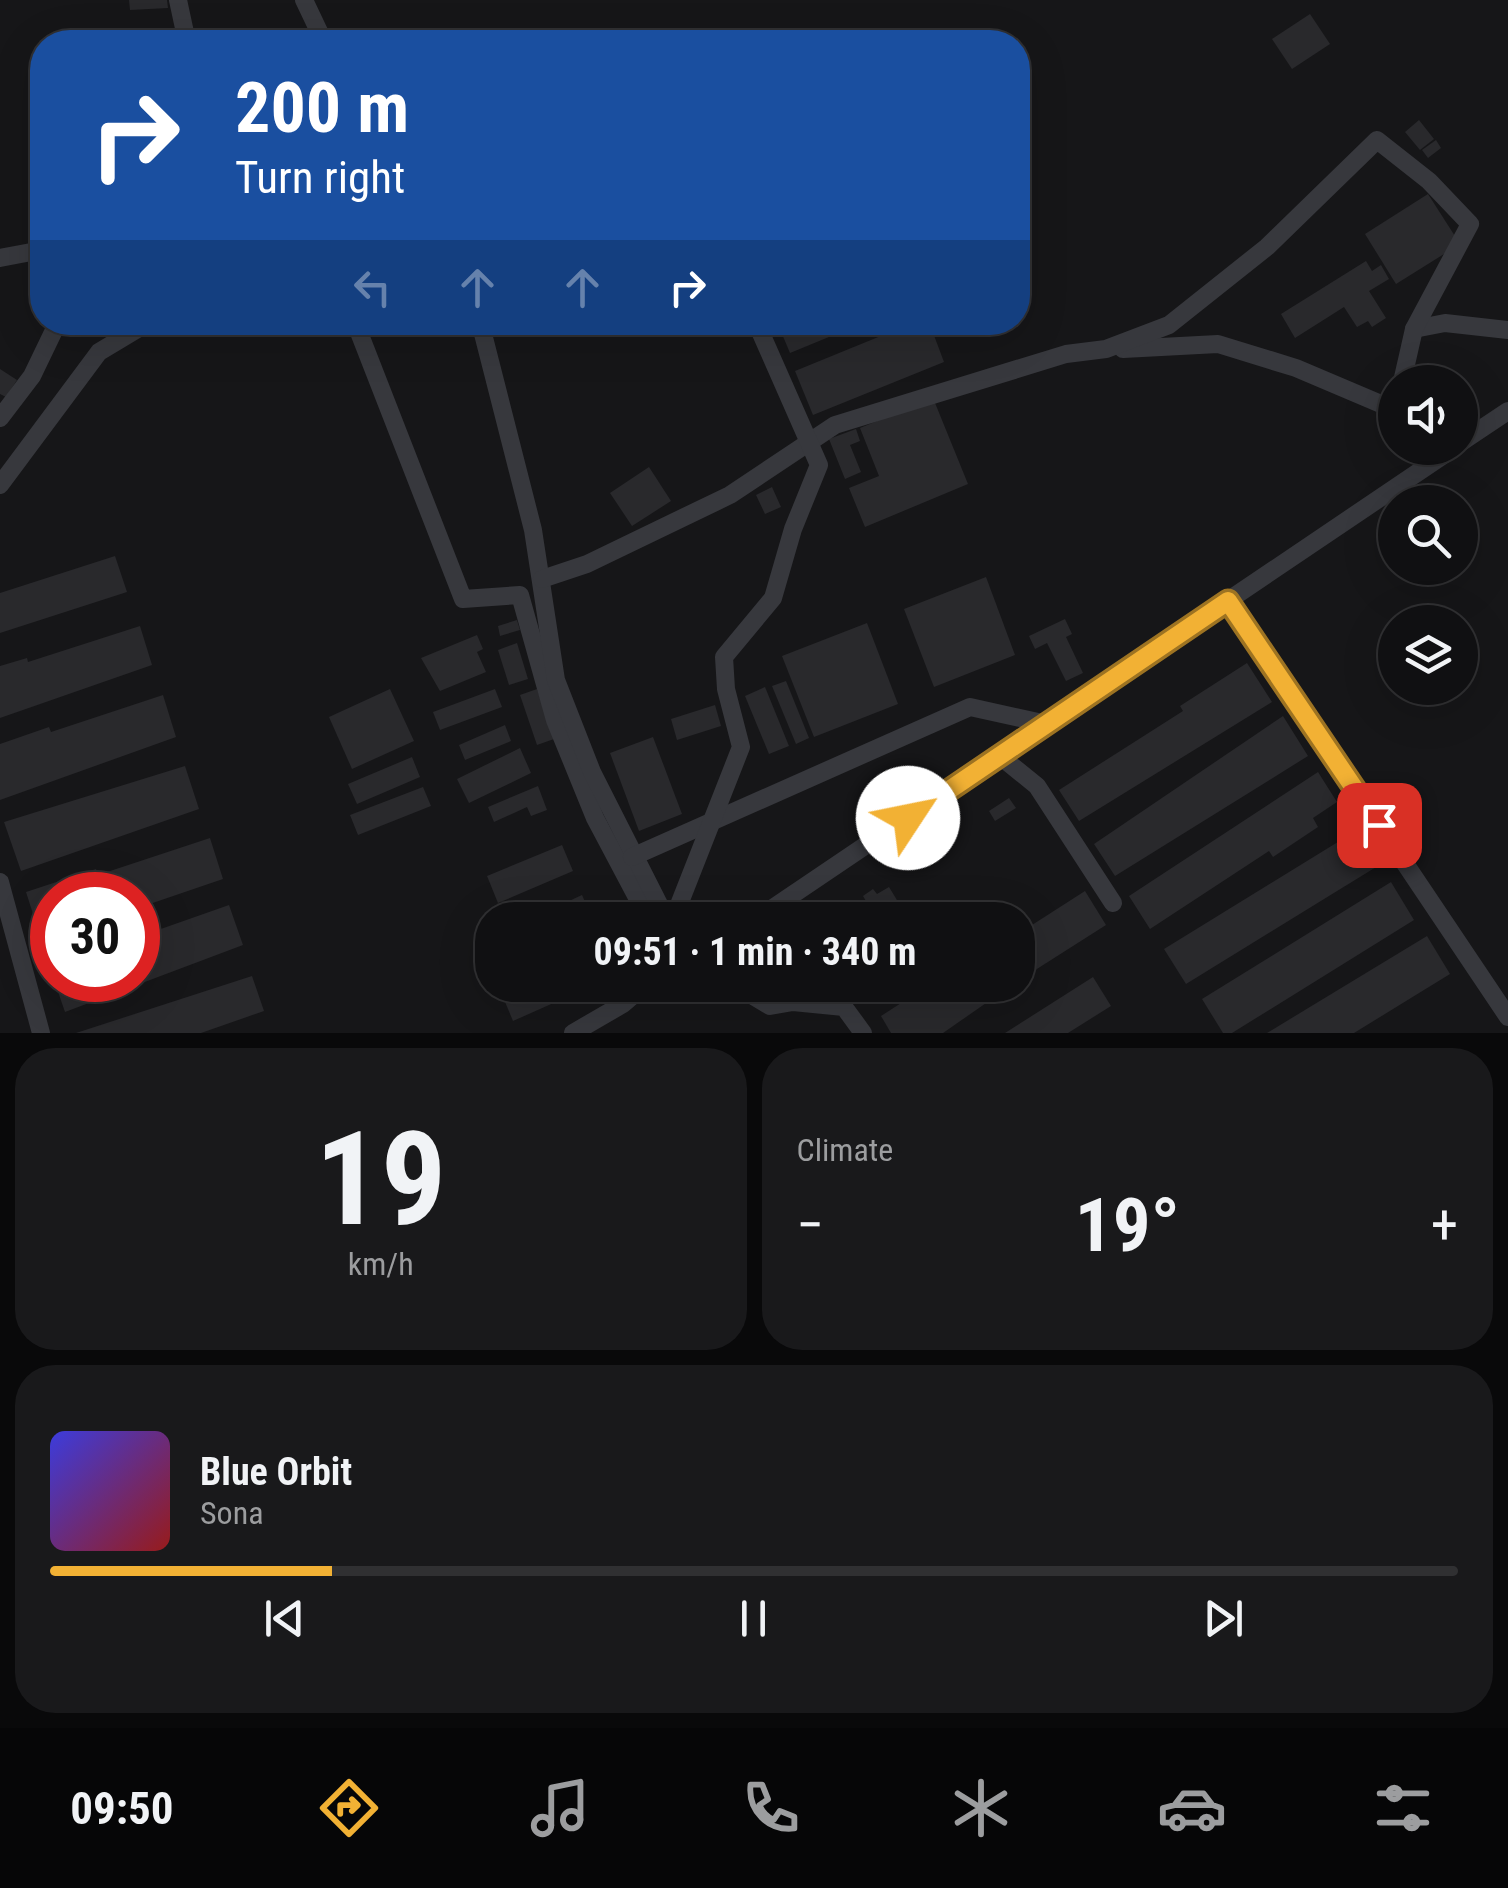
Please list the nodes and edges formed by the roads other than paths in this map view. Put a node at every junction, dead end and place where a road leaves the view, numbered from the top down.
1 (178, 0) edge
2 (304, 0) edge
3 (184, 30) edge
4 (318, 30) edge
5 (30, 252) edge
6 (0, 258) edge
7 (1414, 330) junction
8 (1508, 330) edge
9 (50, 335) edge
10 (127, 335) edge
11 (359, 335) edge
12 (484, 335) edge
13 (762, 335) edge
14 (1106, 350) junction
15 (1406, 365) edge
16 (1378, 403) edge
17 (1508, 411) edge
18 (0, 418) edge
19 (1478, 431) edge
20 (812, 443) junction
21 (1426, 466) edge
22 (0, 485) edge
23 (542, 579) junction
24 (1228, 601) junction
25 (1047, 724) junction
26 (1000, 756) junction
27 (710, 820) junction
28 (632, 857) junction
29 (0, 882) edge
30 (639, 902) edge
31 (659, 902) edge
32 (677, 902) edge
33 (782, 902) edge
34 (1113, 902) dead end
35 (619, 1002) edge
36 (763, 1002) edge
37 (793, 1002) edge
38 (793, 1002) edge
39 (1508, 1018) edge
40 (38, 1033) edge
41 (572, 1033) edge
42 (863, 1033) edge

1 - 3 street
2 - 4 street
5 - 6 street
7 - 8 street
7 - 14 street
7 - 15 street
9 - 18 street
10 - 22 street
11 - 30 street
12 - 23 street
13 - 20 street
14 - 16 street
14 - 20 street
17 - 19 street
20 - 23 street
20 - 27 street
21 - 24 street
23 - 28 street
24 - 25 street
24 - 39 street
25 - 26 street
25 - 27 street
26 - 33 street
26 - 34 street
27 - 28 street
27 - 32 street
28 - 31 street
29 - 40 street
35 - 41 street
36 - 37 street
38 - 42 street

